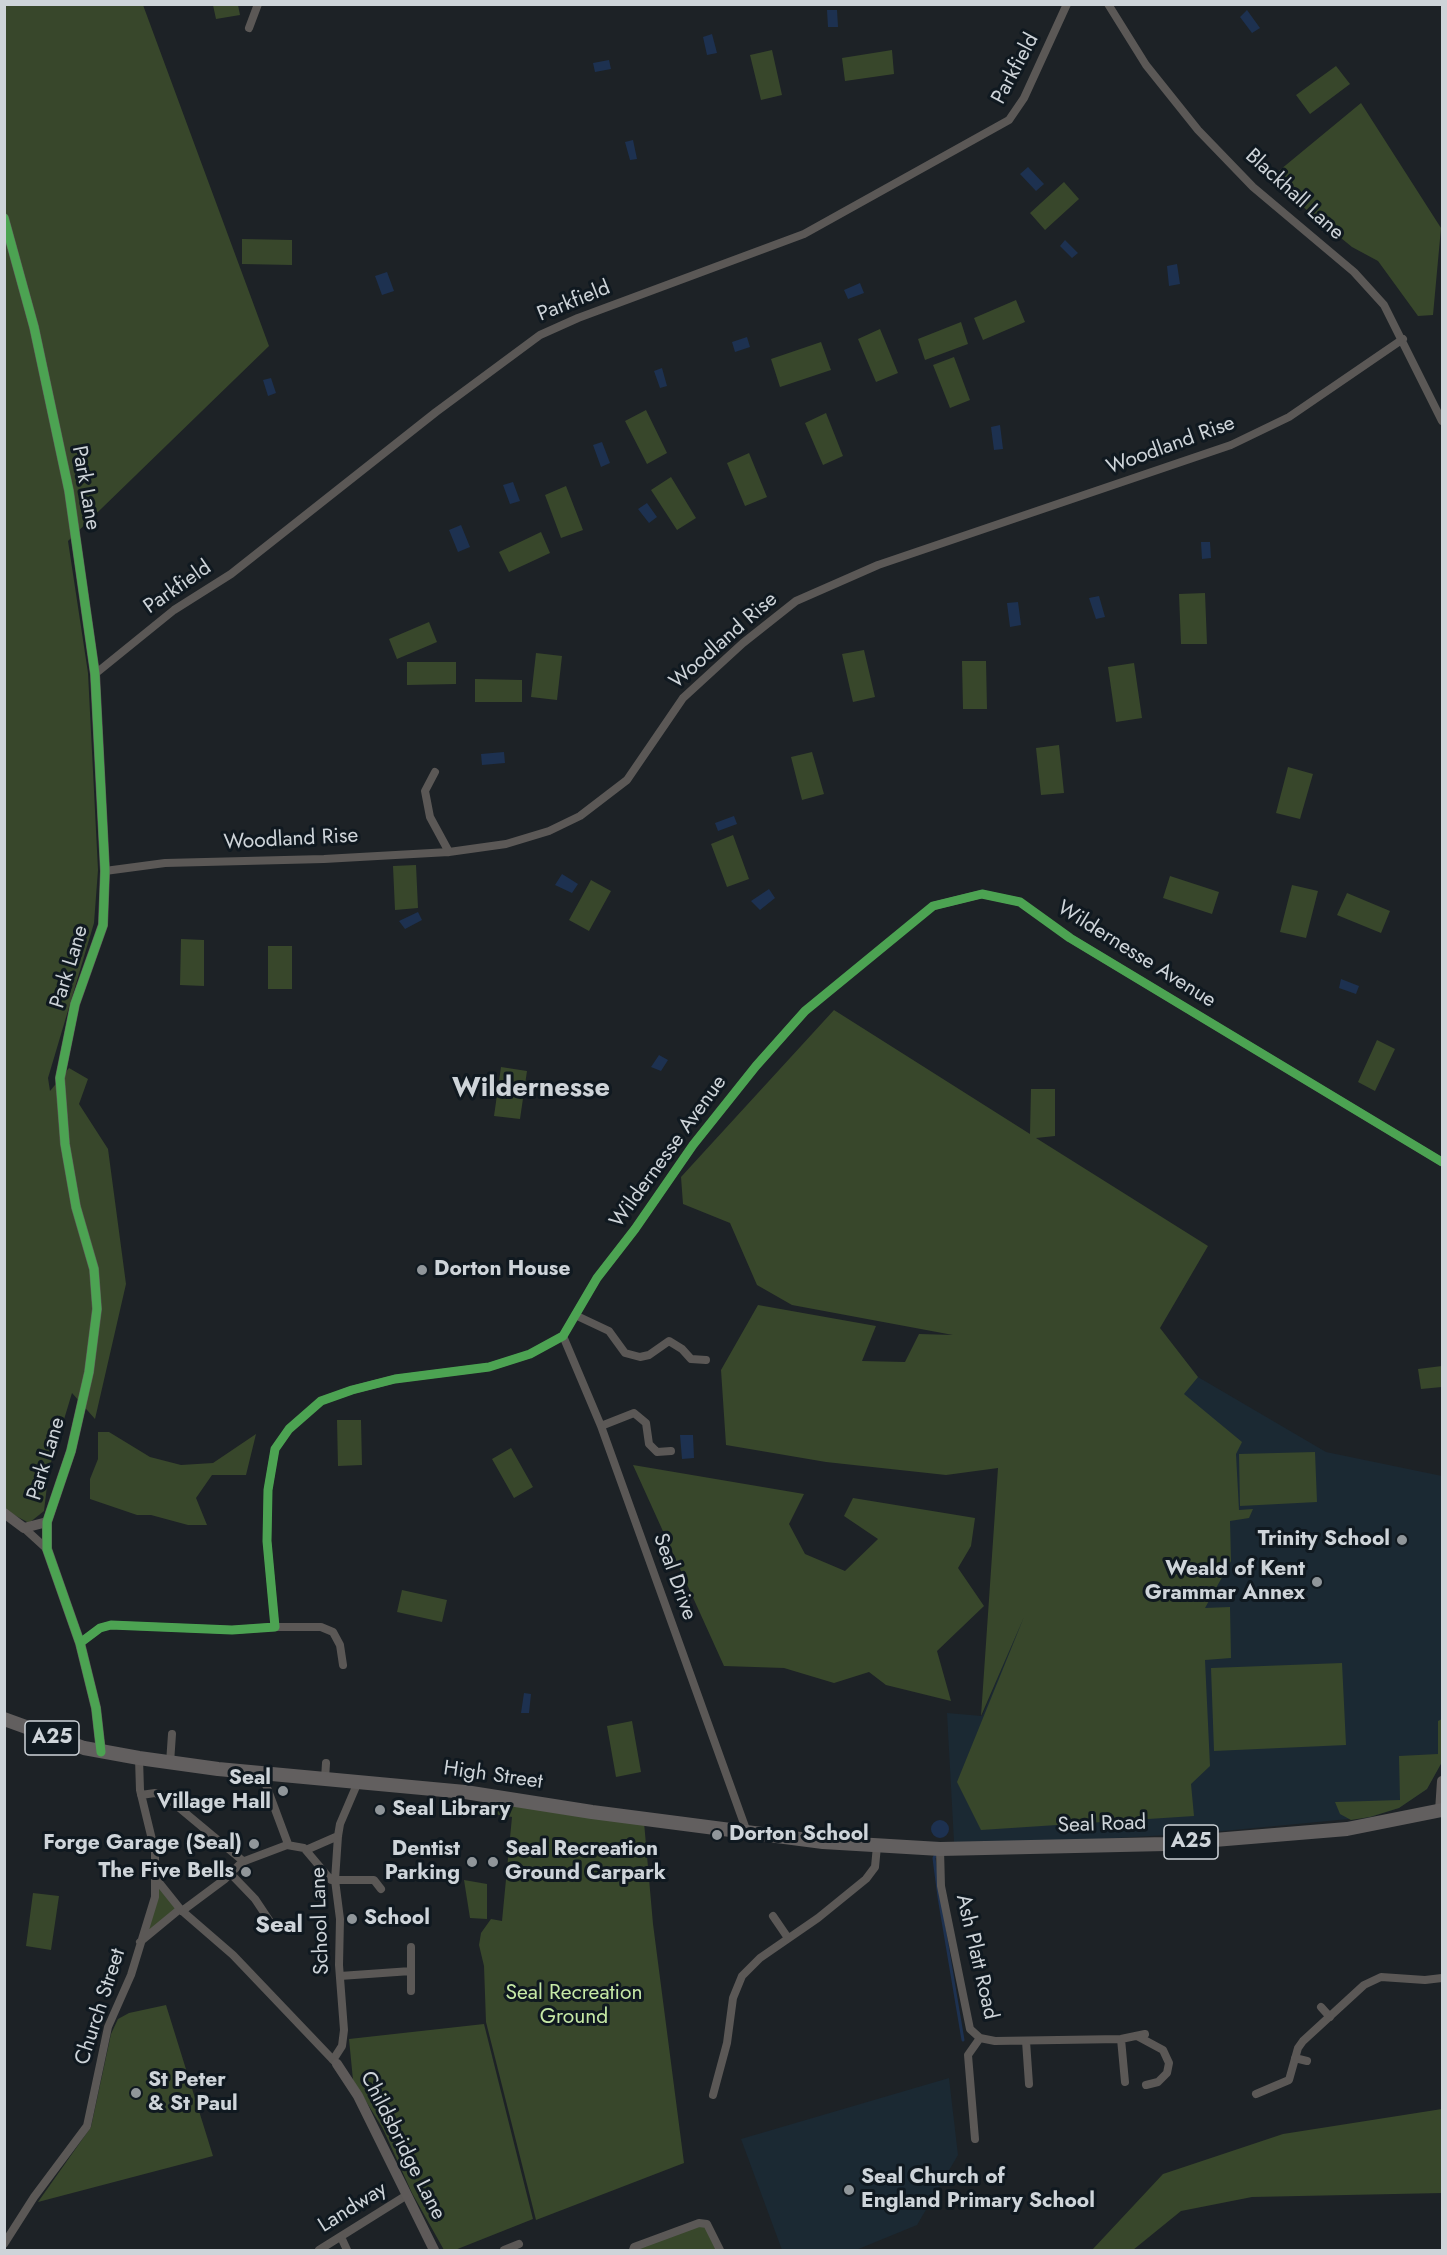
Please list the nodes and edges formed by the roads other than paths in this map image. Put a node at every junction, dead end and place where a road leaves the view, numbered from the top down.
1 (258, 4) edge
2 (1067, 4) edge
3 (1108, 4) edge
4 (249, 28) dead end
5 (4, 218) edge
6 (1403, 339) junction
7 (1443, 421) edge
8 (95, 674) junction
9 (435, 772) dead end
10 (449, 852) junction
11 (105, 871) junction
12 (1443, 1162) edge
13 (574, 1315) junction
14 (563, 1335) junction
15 (706, 1360) dead end
16 (601, 1426) junction
17 (671, 1451) dead end
18 (4, 1513) edge
19 (46, 1522) junction
20 (24, 1528) junction
21 (47, 1549) junction
22 (275, 1627) junction
23 (80, 1643) junction
24 (343, 1665) dead end
25 (4, 1719) edge
26 (172, 1734) dead end
27 (101, 1752) junction
28 (139, 1758) junction
29 (170, 1763) junction
30 (326, 1763) dead end
31 (266, 1773) junction
32 (325, 1779) junction
33 (1443, 1781) edge
34 (358, 1782) junction
35 (141, 1795) junction
36 (1441, 1810) edge
37 (747, 1832) junction
38 (338, 1836) junction
39 (288, 1844) junction
40 (877, 1846) junction
41 (940, 1849) junction
42 (306, 1850) junction
43 (243, 1861) junction
44 (230, 1873) junction
45 (157, 1880) junction
46 (335, 1880) junction
47 (381, 1889) dead end
48 (181, 1910) junction
49 (773, 1916) dead end
50 (273, 1926) dead end
51 (788, 1938) junction
52 (140, 1942) junction
53 (411, 1947) dead end
54 (411, 1971) junction
55 (340, 1976) junction
56 (1443, 1978) edge
57 (411, 1991) dead end
58 (1321, 2007) dead end
59 (1330, 2017) junction
60 (980, 2038) junction
61 (1121, 2039) junction
62 (1026, 2041) junction
63 (1295, 2058) junction
64 (1307, 2061) dead end
65 (335, 2062) junction
66 (1125, 2082) dead end
67 (1029, 2084) dead end
68 (1146, 2085) dead end
69 (1256, 2094) dead end
70 (713, 2095) dead end
71 (975, 2139) dead end
72 (407, 2195) junction
73 (341, 2237) junction
74 (4, 2244) edge
75 (519, 2244) dead end
76 (319, 2250) edge
77 (347, 2250) edge
78 (434, 2250) edge
79 (504, 2250) edge
80 (633, 2250) edge
81 (720, 2250) edge

1 - 4 street
2 - 8 street, Parkfield
3 - 6 street, Blackhall Lane
5 - 8 street, Park Lane
6 - 7 street, Blackhall Lane
6 - 10 street, Woodland Rise
8 - 11 street, Park Lane
9 - 10 street
10 - 11 street, Woodland Rise
11 - 19 street, Park Lane
12 - 13 street, Wildernesse Avenue
13 - 14 street, Wildernesse Avenue
13 - 15 street
14 - 16 street, Seal Drive
14 - 22 street
16 - 17 street
16 - 37 street, Seal Drive
18 - 20 street
19 - 20 street
19 - 21 street, Park Lane
20 - 21 street
21 - 23 street, Park Lane
22 - 23 street
22 - 24 street
23 - 27 street, Park Lane
25 - 27 highway, A25
26 - 29 street
27 - 28 highway, High Street / A25
28 - 29 highway, High Street / A25
28 - 35 street, Church Street
29 - 31 highway, High Street / A25
30 - 32 street
31 - 32 highway, High Street / A25
31 - 39 street
32 - 34 highway, High Street / A25
33 - 36 street
34 - 37 highway, High Street / A25
34 - 38 street, School Lane
35 - 43 street
35 - 45 street, Church Street
36 - 41 highway, Seal Road / A25
37 - 40 highway, High Street / A25
38 - 42 street
38 - 46 street, School Lane
39 - 42 street
39 - 43 street
40 - 41 highway, High Street / A25
40 - 51 street
41 - 60 street, Ash Platt Road
42 - 46 street
43 - 44 street
44 - 48 street
44 - 50 street
45 - 48 street, Childsbridge Lane
45 - 52 street, Church Street
46 - 47 street
46 - 55 street, School Lane
48 - 52 street
48 - 65 street, Childsbridge Lane
49 - 51 street
51 - 70 street
52 - 74 street, Church Street
53 - 54 street
54 - 55 street
54 - 57 street
55 - 65 street, School Lane
56 - 59 street
58 - 59 street
59 - 63 street
60 - 62 street
60 - 71 street, Ash Platt Road
61 - 62 street
61 - 66 street
61 - 68 street
62 - 67 street
63 - 64 street
63 - 69 street
65 - 72 street, Childsbridge Lane
72 - 73 street, Landway
72 - 78 street, Childsbridge Lane
73 - 76 street, Landway
73 - 77 street
75 - 79 street
80 - 81 street

